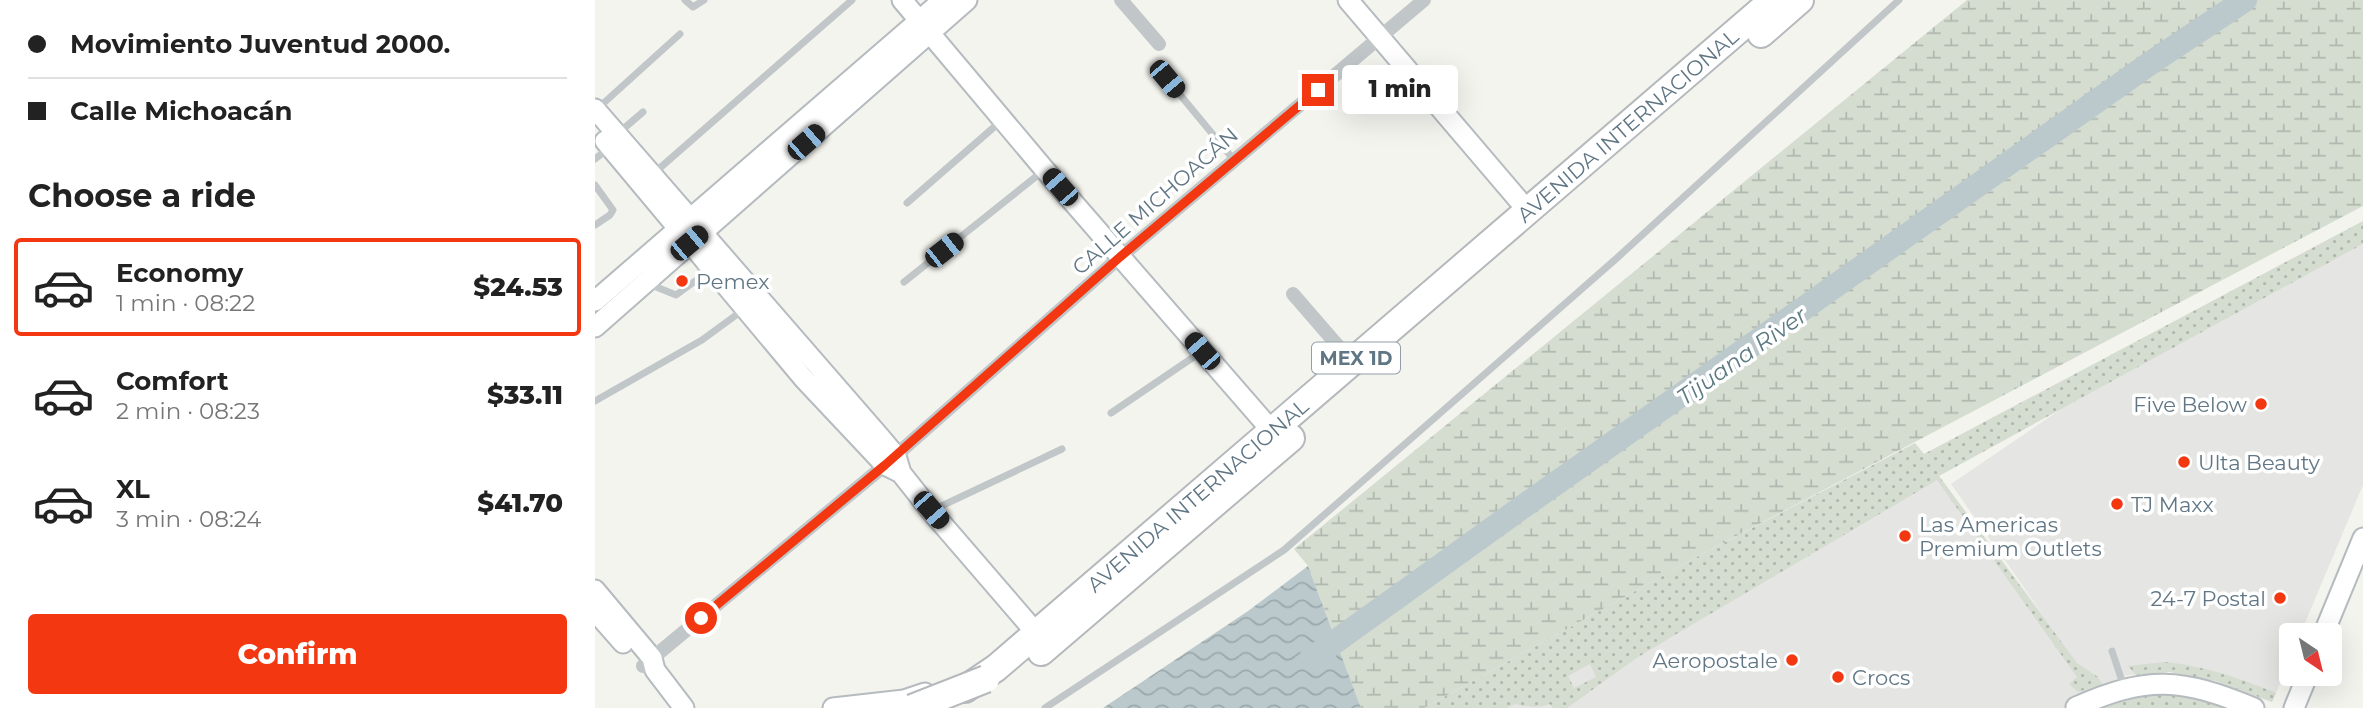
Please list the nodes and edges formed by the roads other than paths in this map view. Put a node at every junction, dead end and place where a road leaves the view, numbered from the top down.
1 (685, 0) edge
2 (704, 0) edge
3 (852, 0) edge
4 (902, 0) edge
5 (943, 0) edge
6 (967, 0) edge
7 (1121, 0) edge
8 (1347, 0) edge
9 (1424, 0) edge
10 (1757, 0) edge
11 (1773, 0) edge
12 (1781, 0) edge
13 (1791, 0) edge
14 (1800, 0) edge
15 (1899, 0) edge
16 (925, 26) junction
17 (680, 34) dead end
18 (1380, 37) junction
19 (1159, 44) dead end
20 (1167, 79) dead end
21 (595, 110) edge
22 (643, 112) dead end
23 (1003, 120) junction
24 (607, 140) edge
25 (1234, 161) junction
26 (1045, 170) junction
27 (646, 180) junction
28 (595, 185) edge
29 (907, 203) dead end
30 (1522, 204) junction
31 (595, 225) edge
32 (690, 232) junction
33 (1120, 257) junction
34 (703, 260) junction
35 (645, 282) junction
36 (904, 282) dead end
37 (1293, 294) dead end
38 (595, 301) edge
39 (751, 303) junction
40 (595, 327) edge
41 (1202, 351) junction
42 (1345, 354) junction
43 (595, 401) edge
44 (1111, 413) dead end
45 (1265, 424) junction
46 (1062, 449) dead end
47 (894, 464) junction
48 (931, 510) junction
49 (2363, 538) edge
50 (595, 590) edge
51 (595, 611) edge
52 (2328, 623) edge
53 (1031, 627) junction
54 (2112, 651) dead end
55 (650, 664) junction
56 (986, 679) junction
57 (2303, 686) edge
58 (2124, 688) junction
59 (954, 702) edge
60 (2075, 706) edge
61 (684, 708) edge
62 (833, 708) edge
63 (912, 708) edge
64 (933, 708) edge
65 (1045, 708) edge
66 (2254, 708) edge
67 (2294, 708) edge

1 - 2 lane
3 - 27 lane
4 - 16 street
5 - 16 street
6 - 16 street
7 - 19 street
8 - 18 street
9 - 18 street, CALLE MICHOACÁN
10 - 30 street, AVENIDA INTERNACIONAL
11 - 64 highway, AVENIDA INTERNACIONAL / MEX 1D
12 - 56 highway
13 - 59 highway
14 - 59 highway, AVENIDA INTERNACIONAL / MEX 1D
15 - 65 lane
16 - 23 street
16 - 32 street
17 - 21 lane
18 - 25 street, CALLE MICHOACÁN
18 - 30 street
20 - 25 lane
21 - 24 street
22 - 24 lane
23 - 26 street
23 - 29 lane
24 - 27 street
25 - 33 street, CALLE MICHOACÁN
26 - 33 street
26 - 36 lane
27 - 32 street
28 - 31 lane
30 - 42 street, AVENIDA INTERNACIONAL
32 - 34 street
32 - 35 street
32 - 38 street
32 - 39 street
33 - 41 street
33 - 47 street, CALLE MICHOACÁN
34 - 35 lane
34 - 39 street
35 - 40 street
37 - 42 street
39 - 43 lane
39 - 47 street
41 - 44 lane
41 - 45 street
42 - 45 street, AVENIDA INTERNACIONAL
45 - 53 street, AVENIDA INTERNACIONAL
46 - 48 lane
47 - 48 street
47 - 55 street, CALLE MICHOACÁN
48 - 53 street
49 - 52 street
50 - 55 street
51 - 55 street
53 - 59 street, AVENIDA INTERNACIONAL
54 - 58 lane
55 - 61 street
56 - 59 highway, bridge
56 - 63 highway, bridge
57 - 67 street
58 - 60 street
58 - 66 street
59 - 62 street

